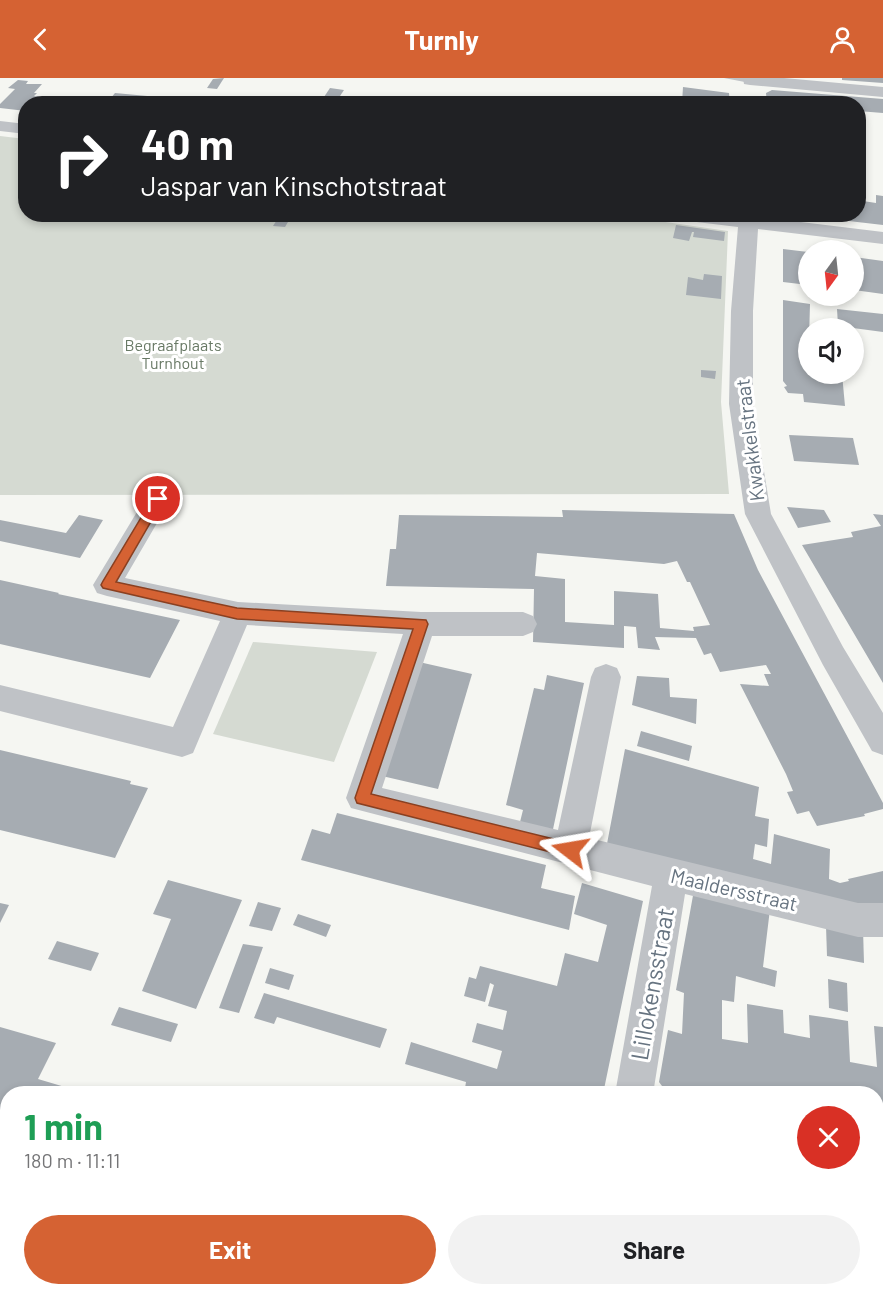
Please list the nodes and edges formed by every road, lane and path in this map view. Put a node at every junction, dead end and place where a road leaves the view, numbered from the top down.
1 (728, 78) edge
2 (750, 83) edge
3 (883, 92) edge
4 (0, 126) edge
5 (18, 128) edge
6 (749, 222) edge
7 (776, 222) edge
8 (883, 238) edge
9 (158, 499) dead end
10 (237, 614) junction
11 (421, 624) junction
12 (523, 624) dead end
13 (606, 677) dead end
14 (0, 698) edge
15 (883, 741) edge
16 (578, 852) junction
17 (671, 875) junction
18 (883, 920) edge
19 (635, 1086) edge

1 - 2 lane
2 - 3 street
4 - 5 street
6 - 15 street, Kwakkelstraat
7 - 8 street
9 - 10 street
10 - 11 street
10 - 14 street
11 - 12 street
11 - 16 street, Maaldersstraat
13 - 16 street
16 - 17 street, Maaldersstraat
17 - 18 street, Maaldersstraat
17 - 19 street, Lillokensstraat

